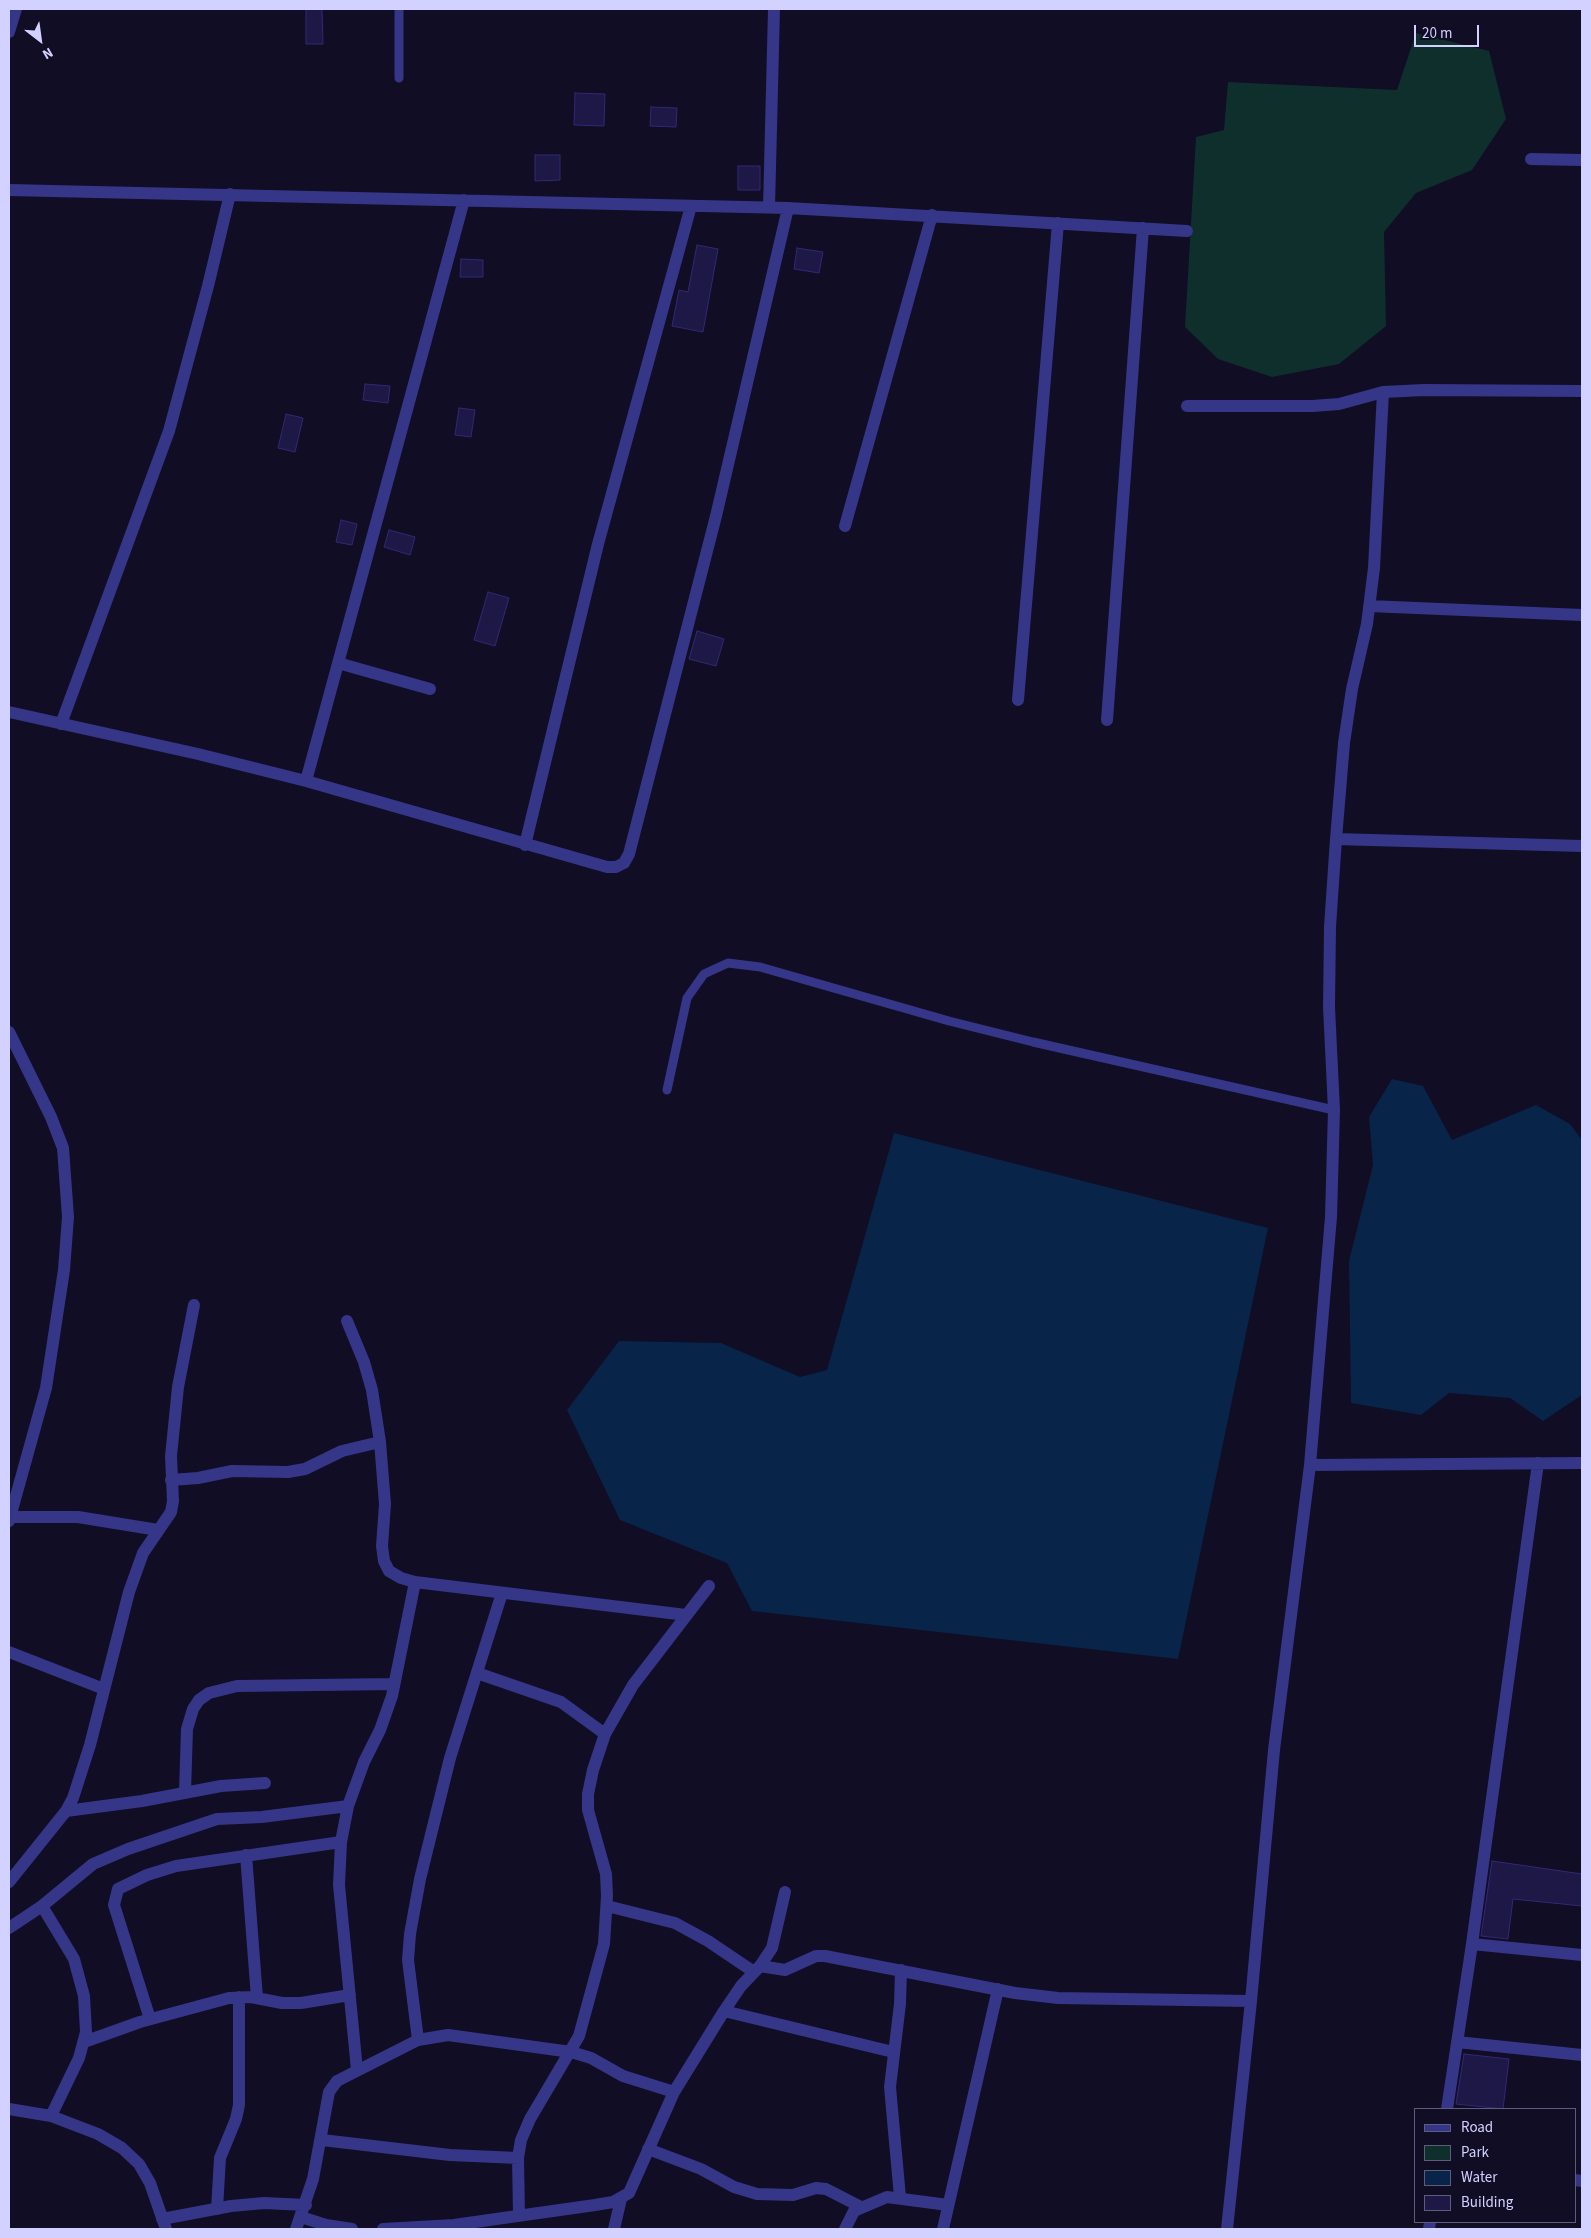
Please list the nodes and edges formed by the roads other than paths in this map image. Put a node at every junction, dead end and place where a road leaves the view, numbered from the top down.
1 (16, 9) edge
2 (399, 9) edge
3 (774, 9) edge
4 (9, 32) edge
5 (399, 78) dead end
6 (1531, 159) dead end
7 (1582, 160) edge
8 (9, 190) edge
9 (230, 194) junction
10 (464, 200) junction
11 (691, 206) junction
12 (770, 207) junction
13 (788, 208) junction
14 (932, 215) junction
15 (1058, 223) junction
16 (1143, 228) junction
17 (1187, 231) dead end
18 (1582, 391) edge
19 (1382, 392) junction
20 (1187, 406) dead end
21 (845, 526) dead end
22 (1369, 606) junction
23 (1582, 615) edge
24 (338, 663) junction
25 (430, 689) dead end
26 (1018, 700) dead end
27 (9, 712) edge
28 (1107, 720) dead end
29 (61, 724) junction
30 (306, 782) junction
31 (1336, 839) junction
32 (525, 845) junction
33 (1582, 846) edge
34 (9, 1032) edge
35 (666, 1090) dead end
36 (1334, 1110) junction
37 (194, 1305) dead end
38 (347, 1321) dead end
39 (380, 1442) junction
40 (1538, 1463) junction
41 (1582, 1463) edge
42 (1310, 1465) junction
43 (171, 1480) junction
44 (10, 1519) edge
45 (158, 1530) junction
46 (415, 1582) junction
47 (708, 1586) dead end
48 (502, 1592) junction
49 (686, 1615) junction
50 (9, 1652) edge
51 (477, 1672) junction
52 (394, 1684) junction
53 (104, 1689) junction
54 (605, 1734) junction
55 (265, 1783) dead end
56 (185, 1792) junction
57 (348, 1806) junction
58 (66, 1811) junction
59 (341, 1842) junction
60 (246, 1855) junction
61 (9, 1882) edge
62 (785, 1892) dead end
63 (42, 1906) junction
64 (607, 1906) junction
65 (9, 1928) edge
66 (1472, 1944) junction
67 (1582, 1955) edge
68 (757, 1969) junction
69 (901, 1970) junction
70 (998, 1989) junction
71 (350, 1995) junction
72 (239, 1997) junction
73 (257, 1998) junction
74 (1251, 2001) junction
75 (724, 2011) junction
76 (150, 2019) junction
77 (418, 2040) junction
78 (84, 2042) junction
79 (1457, 2042) junction
80 (571, 2052) junction
81 (893, 2052) junction
82 (1582, 2055) edge
83 (357, 2070) junction
84 (674, 2092) junction
85 (1447, 2108) edge
86 (9, 2109) edge
87 (51, 2116) junction
88 (322, 2140) junction
89 (648, 2149) junction
90 (518, 2158) junction
91 (900, 2197) junction
92 (621, 2198) junction
93 (948, 2205) junction
94 (861, 2207) junction
95 (217, 2209) junction
96 (519, 2216) junction
97 (301, 2217) edge
98 (164, 2224) edge
99 (427, 2228) edge
100 (352, 2229) edge
101 (383, 2229) edge
102 (614, 2229) edge
103 (845, 2229) edge
104 (943, 2229) edge
105 (1227, 2229) edge

1 - 4 street
2 - 5 lane
3 - 12 street
6 - 7 street
8 - 9 street
9 - 10 street
9 - 29 street
10 - 11 street
10 - 24 street
11 - 12 street
11 - 32 street
12 - 13 street
13 - 14 street
13 - 32 street
14 - 15 street
14 - 21 street
15 - 16 street
15 - 26 street
16 - 17 street
16 - 28 street
18 - 19 street
19 - 20 street
19 - 22 street
22 - 23 street
22 - 31 street
24 - 25 street
24 - 30 street
27 - 29 street
29 - 30 street
30 - 32 street
31 - 33 street
31 - 36 street
34 - 44 street
35 - 36 lane
36 - 42 street
37 - 43 street
38 - 39 street
39 - 43 street
39 - 46 street
40 - 41 street
40 - 42 street
40 - 66 street
42 - 74 street
43 - 45 street
44 - 45 street
45 - 53 street
46 - 48 street
46 - 52 street
47 - 49 street
48 - 49 street
48 - 51 street
49 - 54 street
50 - 53 street
51 - 54 street
51 - 77 street
52 - 56 street
52 - 57 street
53 - 58 street
54 - 64 street
55 - 56 street
56 - 58 street
57 - 59 street
57 - 63 street
58 - 61 street
59 - 60 street
59 - 71 street
60 - 73 street
60 - 76 street
62 - 68 street
63 - 65 street
63 - 78 street
64 - 68 street
64 - 80 street
66 - 67 street
66 - 79 street
68 - 69 street
68 - 75 street
69 - 70 street
69 - 81 street
70 - 74 street
70 - 93 street
71 - 73 street
71 - 83 street
72 - 73 street
72 - 76 street
72 - 95 street
74 - 105 street
75 - 81 street
75 - 84 street
76 - 78 street
77 - 80 street
77 - 83 street
78 - 87 street
79 - 82 street
79 - 85 street
80 - 84 street
80 - 90 street
81 - 91 street
83 - 88 street
84 - 89 street
86 - 87 street
87 - 98 street
88 - 90 street
88 - 97 street
89 - 92 street
89 - 94 street
90 - 96 street
91 - 93 street
91 - 94 street
92 - 96 street
92 - 102 street
93 - 104 street
94 - 103 street
95 - 97 street
95 - 98 street
96 - 99 street
97 - 100 street
99 - 101 street

